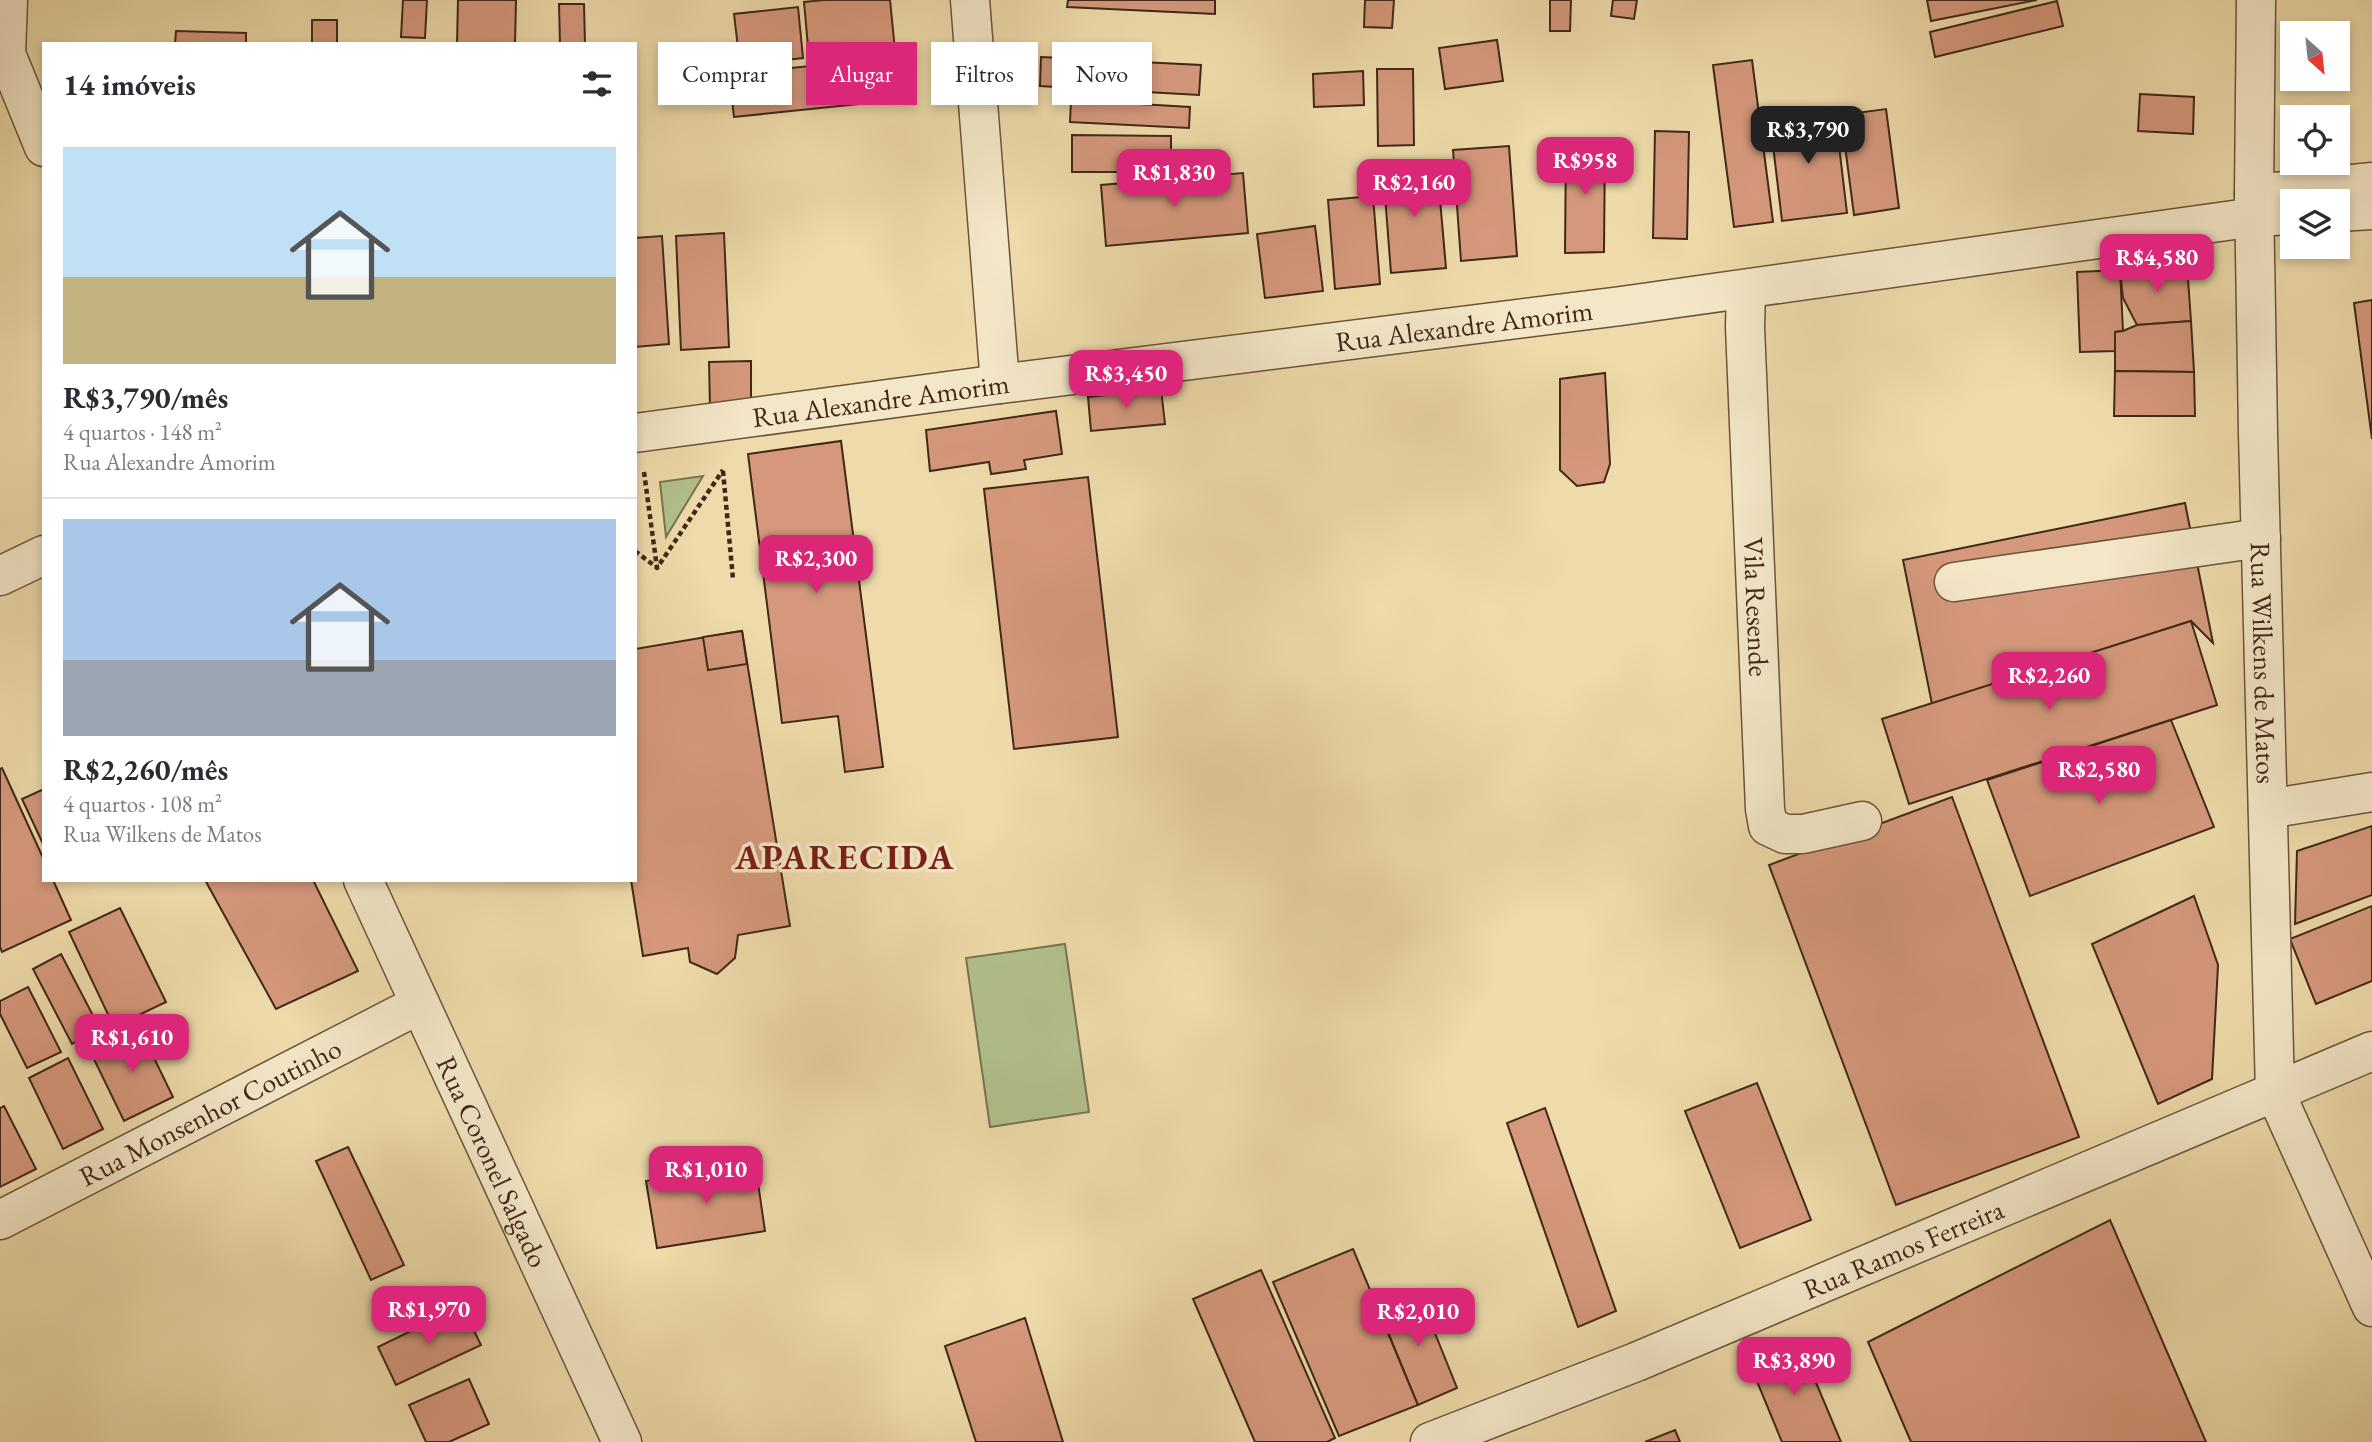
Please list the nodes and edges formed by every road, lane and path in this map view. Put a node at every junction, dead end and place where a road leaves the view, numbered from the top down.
1 (8, 0) edge
2 (971, 0) edge
3 (2256, 0) edge
4 (3, 51) edge
5 (42, 142) edge
6 (2372, 182) edge
7 (2255, 206) junction
8 (2372, 210) edge
9 (2350, 211) edge
10 (2280, 212) edge
11 (1746, 290) junction
12 (1000, 384) junction
13 (718, 422) junction
14 (638, 433) edge
15 (723, 470) junction
16 (2261, 538) junction
17 (637, 553) edge
18 (42, 556) edge
19 (657, 568) junction
20 (0, 576) edge
21 (733, 579) dead end
22 (1954, 582) dead end
23 (2372, 792) edge
24 (2268, 809) junction
25 (1862, 821) dead end
26 (364, 882) edge
27 (420, 1004) junction
28 (2372, 1051) edge
29 (2275, 1092) junction
30 (0, 1220) edge
31 (2372, 1307) edge
32 (622, 1442) edge
33 (1430, 1442) edge

1 - 4 street
2 - 12 street
3 - 7 street, Rua Wilkens de Matos
4 - 5 street
6 - 7 street
7 - 10 street, Rua Alexandre Amorim
7 - 11 street, Rua Alexandre Amorim
7 - 16 street, Rua Wilkens de Matos
8 - 9 street
11 - 12 street, Rua Alexandre Amorim
11 - 25 street, Vila Resende
12 - 13 street, Rua Alexandre Amorim
13 - 14 street, Rua Alexandre Amorim
13 - 15 path
14 - 19 path
15 - 19 path
15 - 21 path
16 - 22 street
16 - 24 street, Rua Wilkens de Matos
17 - 19 path
18 - 20 street
23 - 24 street
24 - 29 street, Rua Wilkens de Matos
26 - 27 street, Rua Coronel Salgado
27 - 30 street, Rua Monsenhor Coutinho
27 - 32 street, Rua Coronel Salgado
28 - 29 street, Rua Ramos Ferreira
29 - 31 street, Rua Wilkens de Matos
29 - 33 street, Rua Ramos Ferreira

